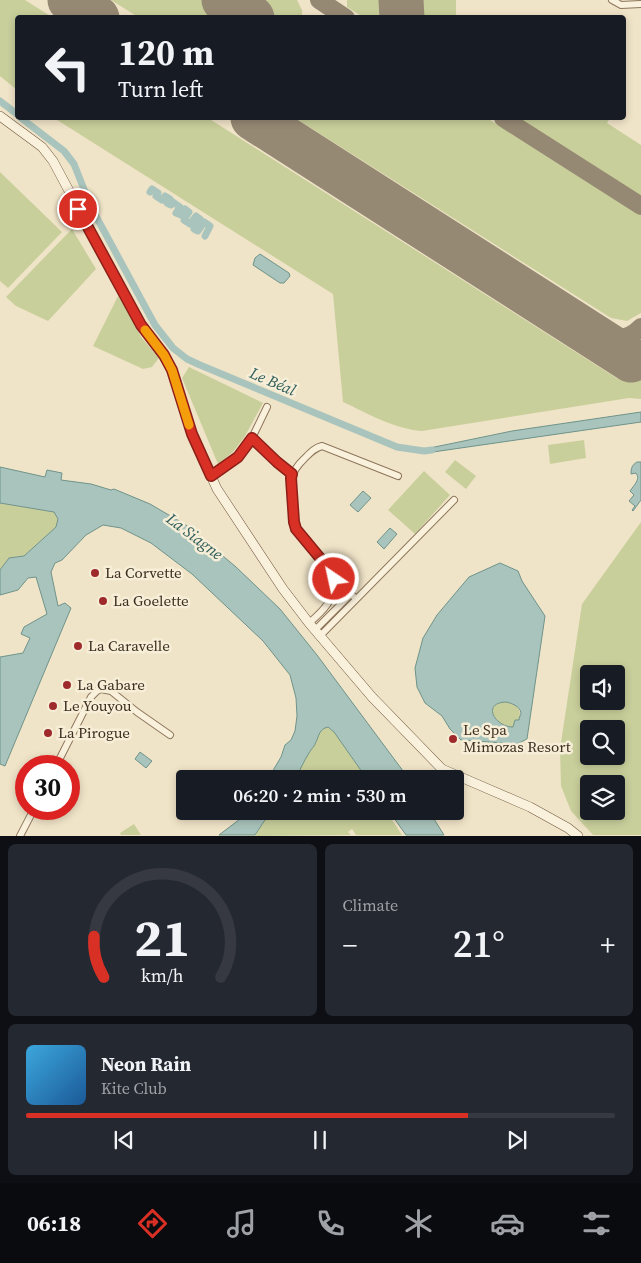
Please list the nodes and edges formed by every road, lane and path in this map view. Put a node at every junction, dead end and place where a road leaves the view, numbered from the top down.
1 (612, 0) edge
2 (641, 4) edge
3 (0, 116) edge
4 (267, 407) dead end
5 (252, 438) junction
6 (292, 474) junction
7 (211, 476) junction
8 (398, 476) dead end
9 (454, 500) dead end
10 (315, 630) junction
11 (170, 735) dead end
12 (62, 755) edge
13 (28, 820) edge
14 (20, 836) edge
15 (578, 836) edge

1 - 2 street
3 - 7 main road
4 - 5 street
5 - 6 street
5 - 7 street
6 - 8 street
6 - 10 street
7 - 10 main road
9 - 10 street
10 - 15 main road
11 - 12 street
13 - 14 street

